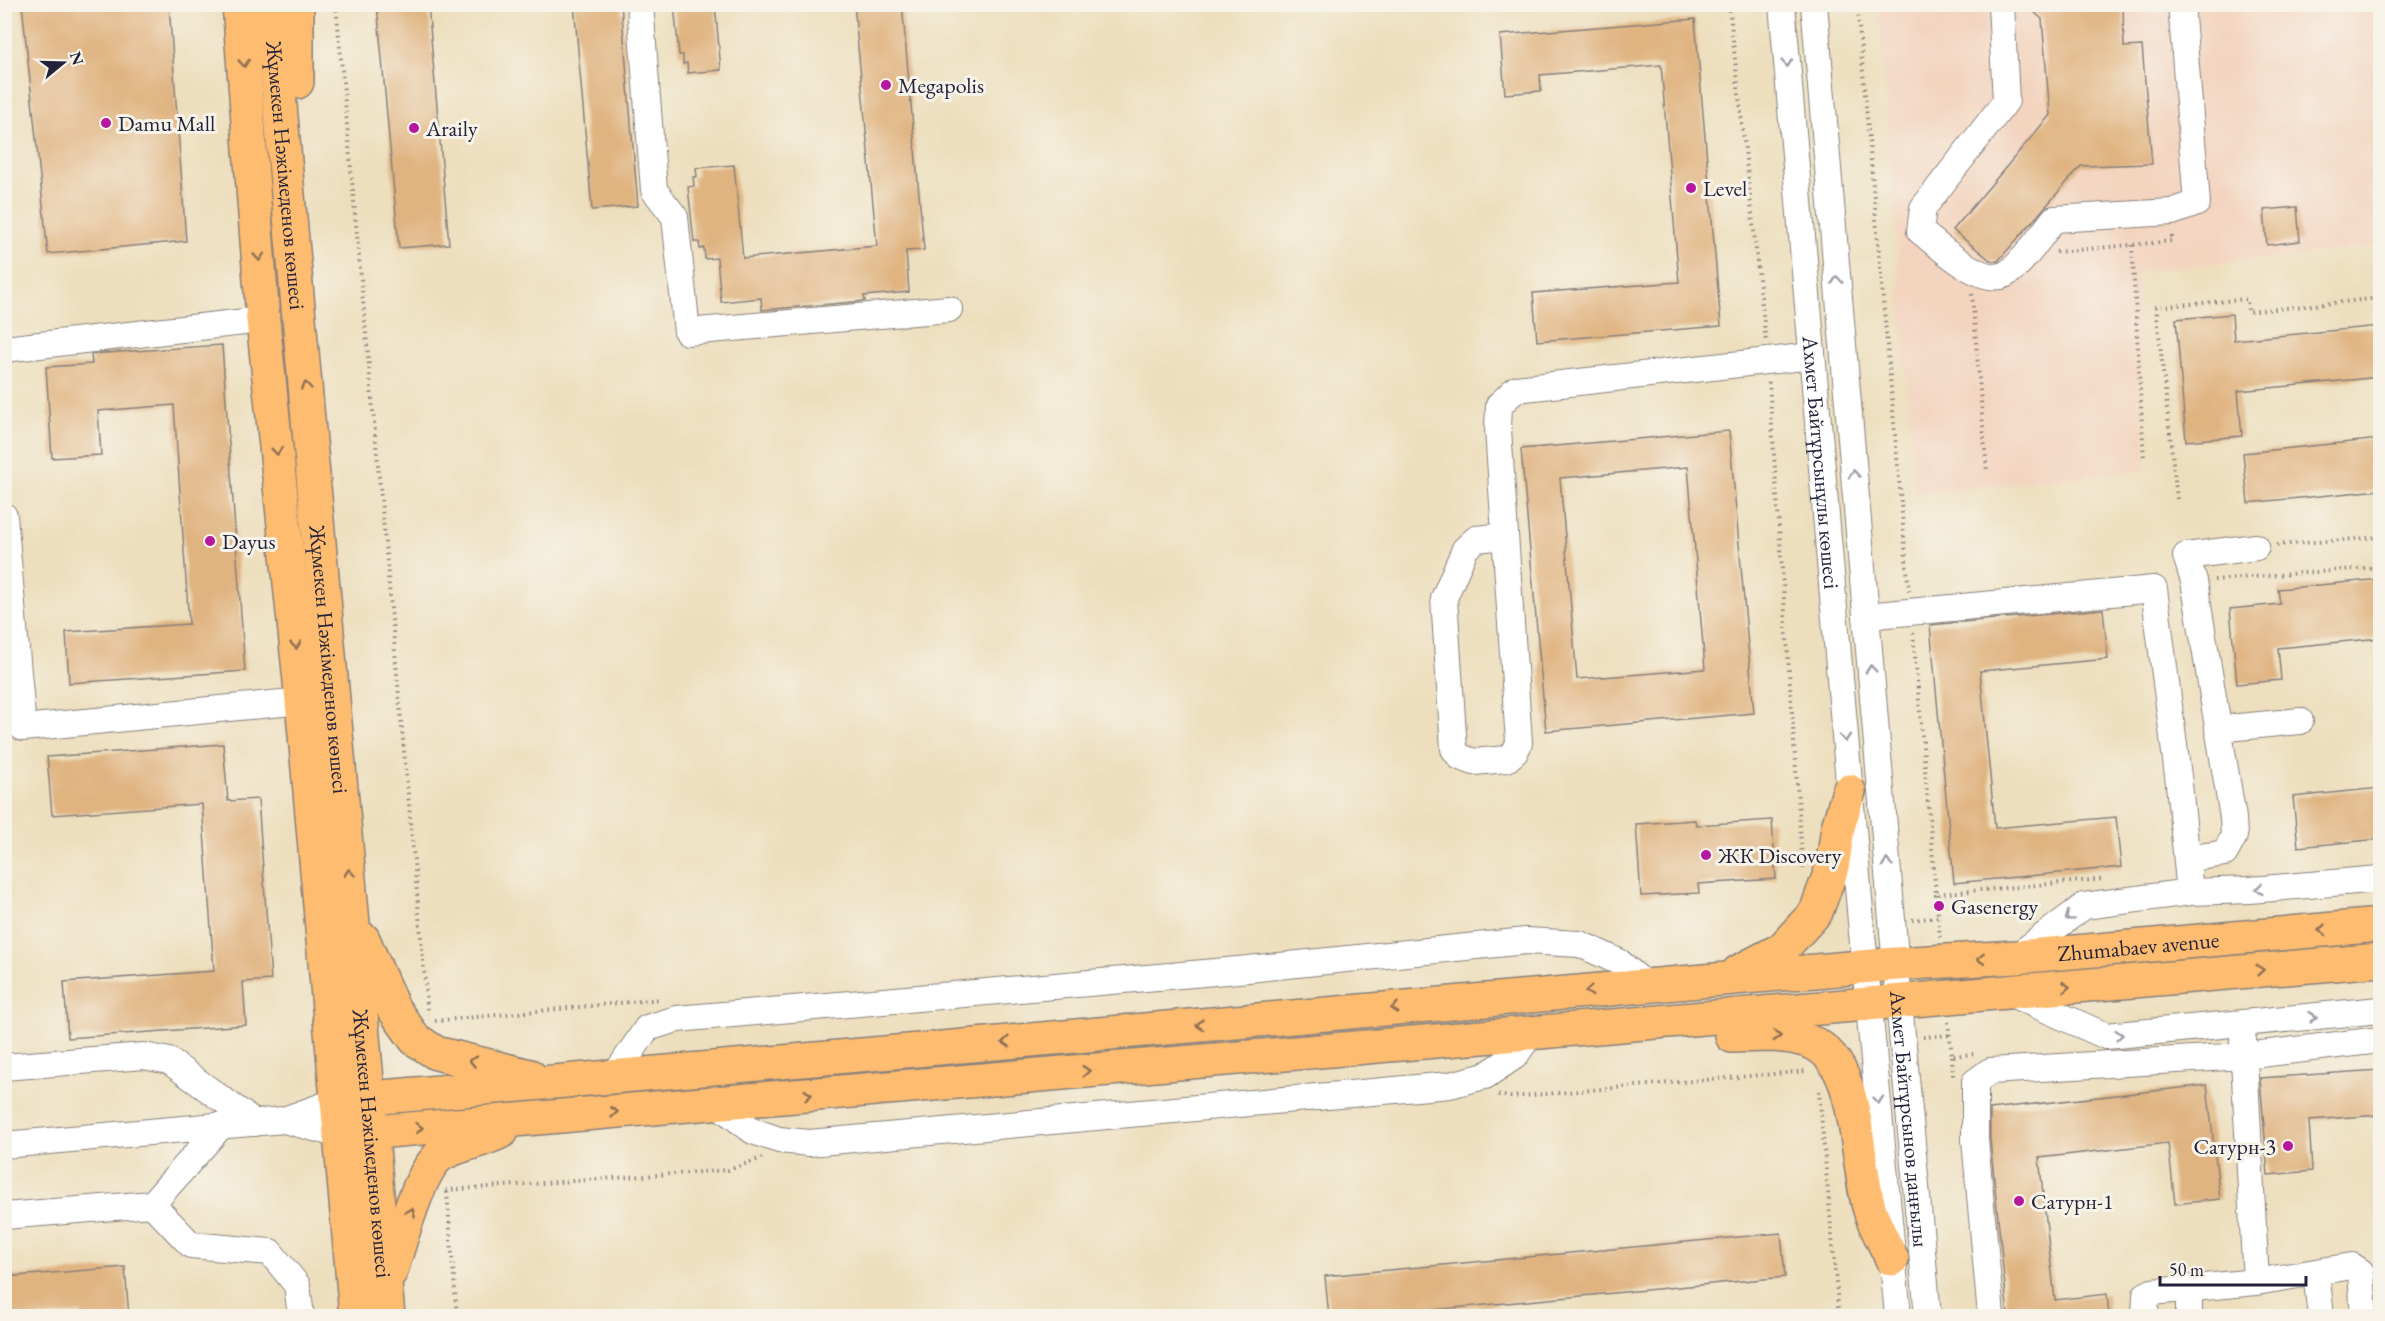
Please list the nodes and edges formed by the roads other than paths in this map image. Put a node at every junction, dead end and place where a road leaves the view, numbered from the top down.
1 (239, 4) edge
2 (271, 4) edge
3 (297, 4) edge
4 (640, 4) edge
5 (1782, 4) edge
6 (1814, 4) edge
7 (2001, 4) edge
8 (2181, 7) edge
9 (286, 164) junction
10 (949, 309) dead end
11 (263, 320) junction
12 (4, 349) edge
13 (1812, 356) junction
14 (5, 523) edge
15 (1505, 536) junction
16 (2256, 547) road end
17 (1866, 616) junction
18 (302, 701) junction
19 (2300, 721) dead end
20 (14, 729) edge
21 (2218, 729) junction
22 (1850, 791) junction
23 (2187, 859) junction
24 (2380, 879) edge
25 (2190, 892) junction
26 (353, 919) junction
27 (1892, 921) joint
28 (1861, 922) joint
29 (2380, 926) edge
30 (2016, 957) junction
31 (2380, 960) edge
32 (1880, 965) junction
33 (1724, 979) junction
34 (1647, 986) junction
35 (2006, 992) junction
36 (1884, 1003) junction
37 (2380, 1010) edge
38 (1636, 1024) junction
39 (2241, 1024) junction
40 (1531, 1033) junction
41 (2380, 1040) edge
42 (2244, 1056) junction
43 (4, 1066) edge
44 (614, 1077) junction
45 (549, 1082) junction
46 (369, 1098) junction
47 (337, 1101) junction
48 (716, 1103) junction
49 (525, 1119) junction
50 (284, 1120) junction
51 (255, 1123) junction
52 (221, 1126) junction
53 (372, 1132) junction
54 (340, 1135) junction
55 (4, 1145) edge
56 (152, 1204) junction
57 (4, 1216) edge
58 (1892, 1259) junction
59 (2316, 1273) junction
60 (2256, 1282) junction
61 (2189, 1290) junction
62 (387, 1302) edge
63 (301, 1317) edge
64 (356, 1317) edge
65 (1898, 1317) edge
66 (1928, 1317) edge
67 (1991, 1317) edge
68 (2145, 1317) edge
69 (2189, 1317) edge
70 (2321, 1317) edge
71 (2364, 1317) edge

1 -> 11 main road, Жұмекен Нәжімеденов көшесі
2 - 9 main road, Жұмекен Нәжімеденов көшесі
3 - 9 main road
4 - 10 street
5 -> 13 street, Ахмет Байтұрсынұлы көшесі
17 -> 6 street, Ахмет Байтұрсынұлы көшесі
7 - 8 street
26 -> 9 main road, Жұмекен Нәжімеденов көшесі
11 - 12 street
11 -> 18 main road, Жұмекен Нәжімеденов көшесі
13 - 15 street
13 -> 22 street, Ахмет Байтұрсынұлы көшесі
14 - 20 street
15 - 15 street
16 - 21 street
17 - 23 street
27 -> 17 street, Ахмет Байтұрсынұлы көшесі
18 - 20 street
18 - 47 main road, Жұмекен Нәжімеденов көшесі
19 - 21 street
21 - 23 street
22 - 28 street, Ахмет Байтұрсынұлы көшесі
22 - 33 main road
23 - 25 street
24 -> 25 street
25 -> 30 street
45 -> 26 main road
26 - 46 main road, Жұмекен Нәжімеденов көшесі
27 - 32 street, Ахмет Байтұрсынов даңғылы
28 - 32 street, Ахмет Байтұрсынов даңғылы
29 -> 30 main road, Zhumabaev avenue
30 -> 32 main road, Zhumabaev avenue
35 -> 31 main road, Zhumabaev avenue
32 - 33 main road, Zhumabaev avenue
32 - 36 street, Ахмет Байтұрсынов даңғылы
33 - 34 main road, Zhumabaev avenue
34 -> 44 main road, Zhumabaev avenue
34 - 44 street
35 - 36 main road, Zhumabaev avenue
35 -> 39 street
36 - 38 main road, Zhumabaev avenue
36 -> 58 street, Ахмет Байтұрсынов даңғылы
36 - 66 street, Ахмет Байтұрсынов даңғылы
39 -> 37 street
38 - 40 main road, Zhumabaev avenue
38 -> 58 main road
39 - 42 street
48 -> 40 main road, Zhumabaev avenue
40 - 48 street
41 - 42 street
42 - 60 street
42 - 67 street
43 - 51 street
44 - 45 main road, Zhumabaev avenue
45 - 46 main road, Zhumabaev avenue
46 - 47 main road, Zhumabaev avenue
46 - 53 main road, Жұмекен Нәжімеденов көшесі
47 - 50 street
47 - 54 main road, Жұмекен Нәжімеденов көшесі
49 -> 48 main road, Zhumabaev avenue
53 -> 49 main road, Zhumabaev avenue
62 -> 49 main road
50 - 51 street
50 - 54 street
51 - 52 street
52 - 55 street
52 - 56 street
53 - 54 main road, Zhumabaev avenue
53 - 62 main road, Жұмекен Нәжімеденов көшесі
54 - 64 main road, Жұмекен Нәжімеденов көшесі
56 - 57 street
56 - 63 street
58 - 65 street, Ахмет Байтұрсынов даңғылы
59 - 60 street
59 - 70 street
59 - 71 street
60 - 61 street
61 - 68 street
61 - 69 street

